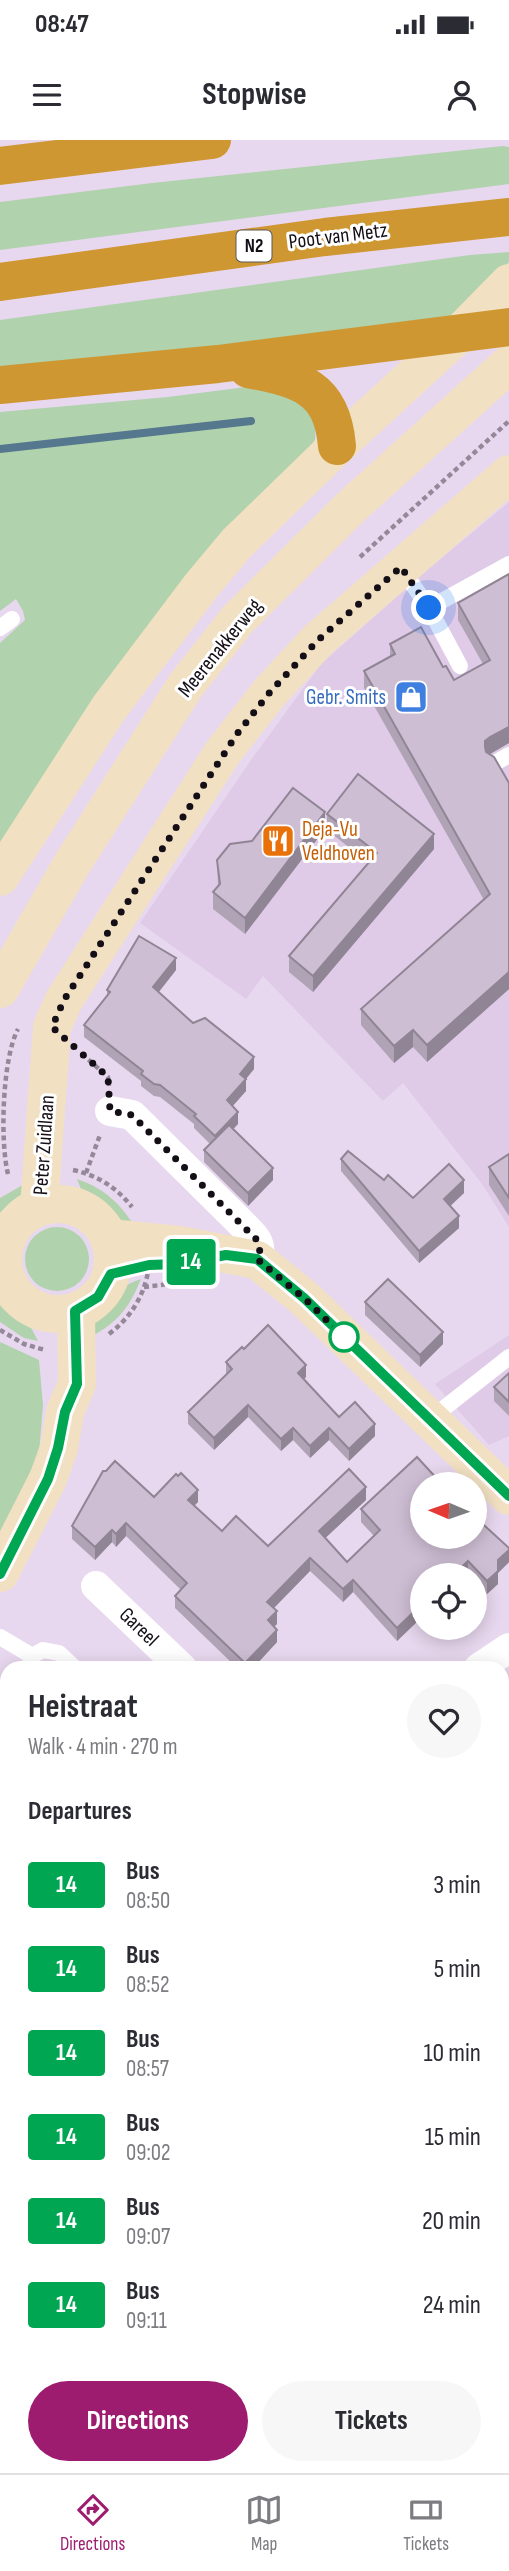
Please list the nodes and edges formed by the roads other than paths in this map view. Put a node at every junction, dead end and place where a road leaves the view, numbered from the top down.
1 (212, 140) edge
2 (0, 166) edge
3 (509, 217) edge
4 (0, 282) edge
5 (509, 284) edge
6 (509, 327) edge
7 (460, 333) junction
8 (509, 363) edge
9 (218, 364) junction
10 (0, 384) edge
11 (337, 446) junction
12 (509, 474) edge
13 (509, 564) edge
14 (401, 567) junction
15 (429, 608) junction
16 (460, 666) dead end
17 (0, 877) edge
18 (0, 989) edge
19 (110, 1111) road end
20 (52, 1205) junction
21 (110, 1256) junction
22 (242, 1257) junction
23 (61, 1312) junction
24 (509, 1357) edge
25 (429, 1420) junction
26 (508, 1493) edge
27 (0, 1573) edge
28 (96, 1586) dead end
29 (0, 1637) edge
30 (509, 1648) edge
31 (29, 1661) edge
32 (31, 1661) edge
33 (68, 1661) edge
34 (175, 1661) edge
35 (490, 1661) edge

1 - 2 highway
3 - 4 highway, Poot van Metz / N2
5 - 7 street
6 - 7 highway
7 - 9 highway
7 - 11 street
8 - 18 street, Meerenakkerweg
9 - 10 highway
9 - 11 highway
11 - 17 street
12 - 14 street, Peter Zuidlaan
13 - 15 lane
14 - 15 lane
14 - 20 street, Peter Zuidlaan
15 - 16 lane
19 - 22 street
20 - 21 street
20 - 23 street
21 - 22 street
21 - 23 street
22 - 25 street
23 - 27 street
24 - 25 lane
25 - 26 street
28 - 34 street, Gareel
29 - 31 lane
30 - 35 street
32 - 33 lane

